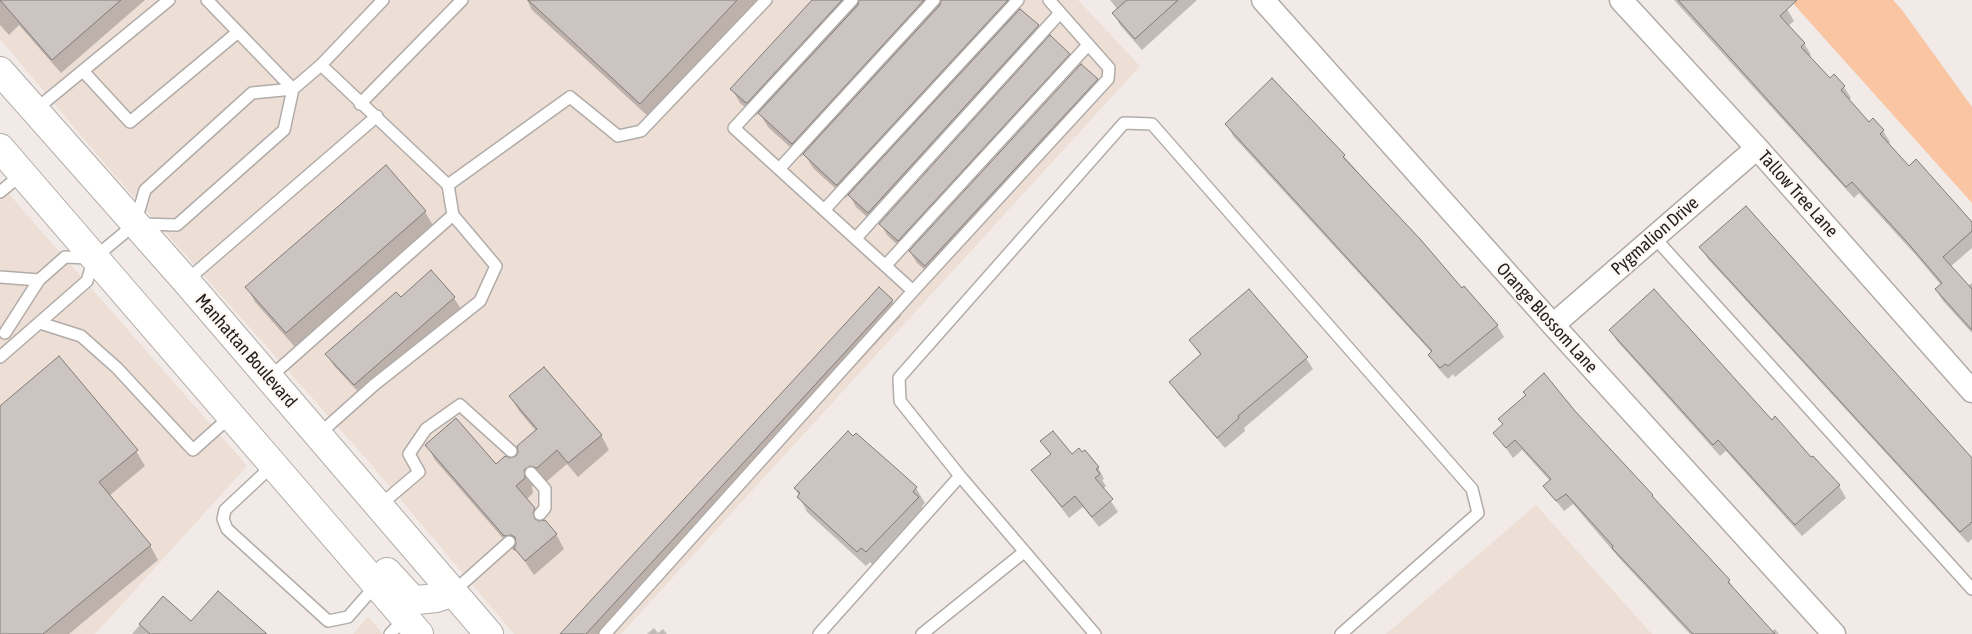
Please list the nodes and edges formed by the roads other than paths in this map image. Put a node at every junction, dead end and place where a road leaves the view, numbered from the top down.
1 (169, 0) edge
2 (207, 0) edge
3 (383, 0) edge
4 (446, 0) edge
5 (766, 0) edge
6 (852, 0) edge
7 (934, 0) edge
8 (1018, 0) edge
9 (1049, 0) edge
10 (1263, 0) edge
11 (1621, 0) edge
12 (459, 4) edge
13 (1060, 13) junction
14 (238, 32) junction
15 (1088, 45) junction
16 (321, 65) junction
17 (0, 71) edge
18 (83, 71) junction
19 (293, 89) junction
20 (360, 104) junction
21 (35, 110) junction
22 (377, 116) junction
23 (0, 148) edge
24 (1756, 148) junction
25 (780, 168) junction
26 (22, 174) junction
27 (448, 186) junction
28 (0, 192) edge
29 (824, 210) junction
30 (453, 215) junction
31 (135, 224) junction
32 (1654, 237) junction
33 (856, 238) junction
34 (94, 258) junction
35 (886, 265) junction
36 (0, 277) edge
37 (39, 280) junction
38 (186, 281) junction
39 (913, 291) junction
40 (40, 323) junction
41 (1553, 325) junction
42 (3, 331) edge
43 (16, 343) junction
44 (0, 357) edge
45 (269, 378) junction
46 (1972, 391) edge
47 (231, 416) junction
48 (318, 435) junction
49 (511, 451) dead end
50 (531, 473) dead end
51 (281, 475) junction
52 (960, 476) junction
53 (379, 506) junction
54 (540, 514) dead end
55 (509, 542) dead end
56 (1024, 552) junction
57 (376, 585) junction
58 (1972, 589) edge
59 (453, 592) junction
60 (405, 629) edge
61 (489, 634) edge
62 (604, 634) edge
63 (819, 634) edge
64 (922, 634) edge
65 (1095, 634) edge
66 (1341, 634) edge
67 (1834, 634) edge

1 - 18 lane
2 - 14 lane
3 - 16 lane
4 - 12 lane
5 - 27 lane
6 - 25 lane
7 - 25 lane
8 - 29 lane
9 - 13 lane
10 - 41 street, Orange Blossom Lane
11 - 24 street, Tallow Tree Lane
12 - 20 lane
13 - 15 lane
13 - 33 lane
14 - 18 lane
14 - 19 lane
15 - 35 lane
15 - 39 lane
16 - 19 lane
16 - 20 lane
17 - 21 street, Manhattan Boulevard
18 - 21 lane
19 - 31 lane
19 - 31 lane
20 - 22 lane
21 - 31 street, Manhattan Boulevard
22 - 27 lane
22 - 38 lane
23 - 26 street
24 - 32 street, Pygmalion Drive
24 - 46 street, Tallow Tree Lane
25 - 29 lane
26 - 28 lane
26 - 34 street
27 - 30 lane
29 - 33 lane
30 - 45 lane
30 - 48 lane
31 - 34 lane
31 - 38 street, Manhattan Boulevard
32 - 41 street, Pygmalion Drive
32 - 58 lane
33 - 35 lane
34 - 37 lane
34 - 40 lane
34 - 47 street
35 - 39 lane
36 - 37 lane
37 - 42 lane
38 - 45 street, Manhattan Boulevard
39 - 62 lane
40 - 43 lane
40 - 47 lane
41 - 67 street, Orange Blossom Lane
42 - 43 lane
43 - 44 lane
45 - 48 street, Manhattan Boulevard
47 - 51 street
48 - 53 street, Manhattan Boulevard
49 - 53 lane
50 - 54 lane
51 - 57 street
51 - 57 lane
51 - 59 street
52 - 56 lane
52 - 63 lane
52 - 66 lane
53 - 59 street, Manhattan Boulevard
55 - 59 lane
56 - 64 lane
56 - 65 lane
57 - 60 street
59 - 61 street, Manhattan Boulevard

